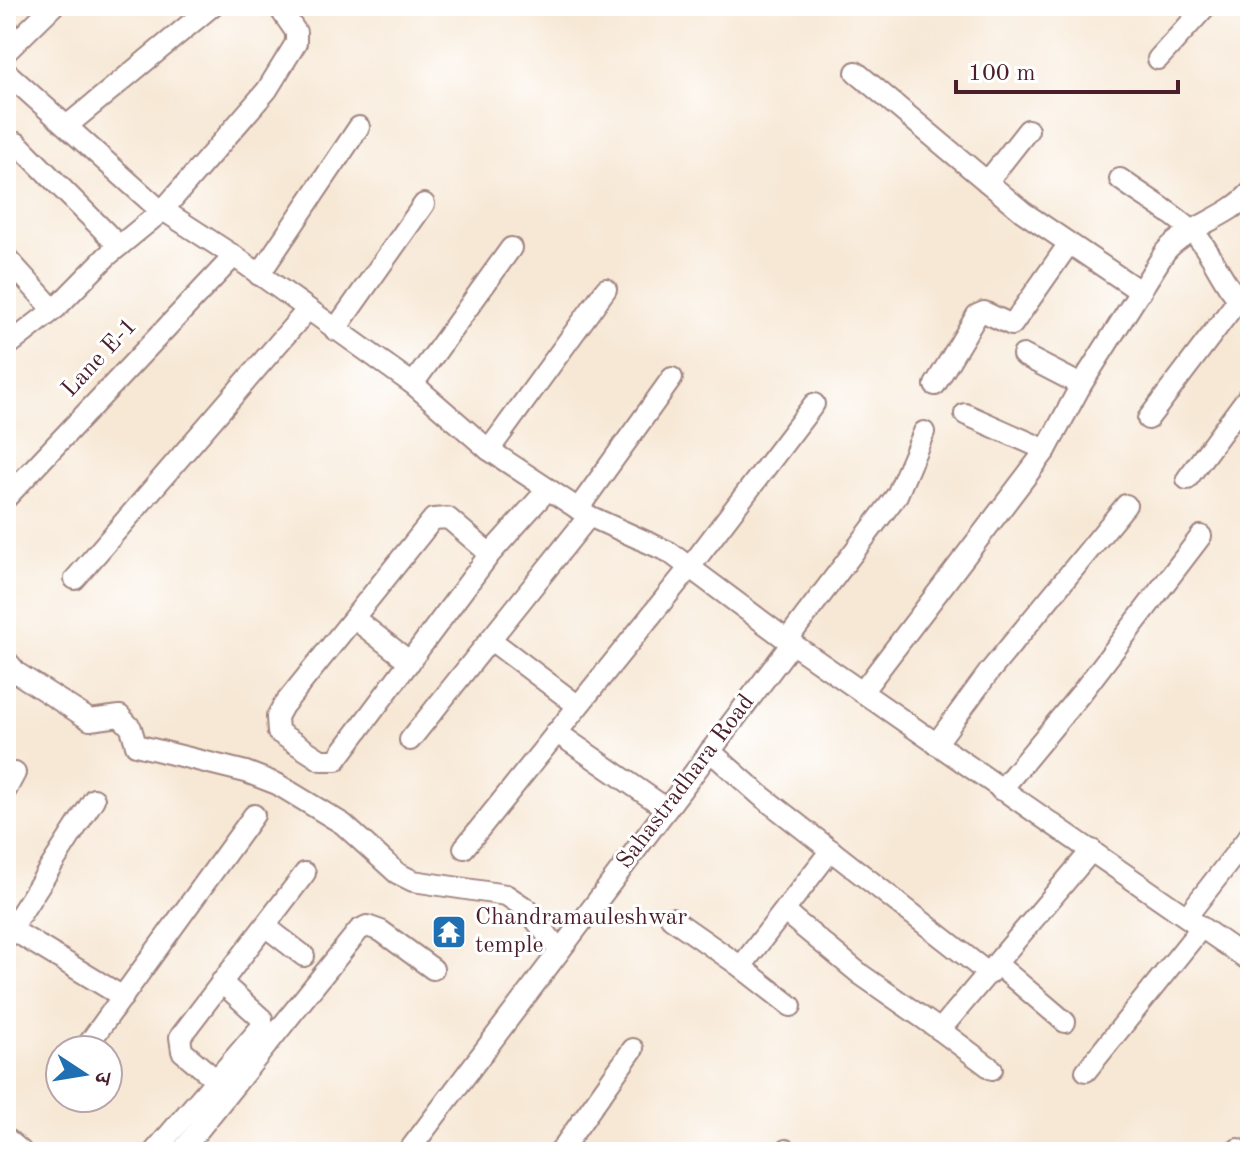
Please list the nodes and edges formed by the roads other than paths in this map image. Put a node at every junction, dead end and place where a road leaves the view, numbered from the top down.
1 (53, 6) edge
2 (212, 6) edge
3 (278, 6) edge
4 (1206, 6) edge
5 (6, 52) edge
6 (1158, 59) dead end
7 (6, 72) edge
8 (856, 72) dead end
9 (68, 125) junction
10 (359, 127) dead end
11 (1028, 130) dead end
12 (17, 143) dead end
13 (1120, 179) dead end
14 (987, 182) junction
15 (1250, 193) edge
16 (424, 204) dead end
17 (162, 210) junction
18 (1192, 232) junction
19 (1068, 245) junction
20 (119, 246) junction
21 (511, 248) dead end
22 (234, 256) junction
23 (6, 257) edge
24 (259, 275) junction
25 (606, 289) dead end
26 (1141, 292) junction
27 (1244, 305) edge
28 (53, 309) junction
29 (308, 309) junction
30 (335, 330) junction
31 (6, 347) edge
32 (1023, 355) dead end
33 (672, 378) dead end
34 (413, 384) junction
35 (935, 385) dead end
36 (1081, 385) junction
37 (1250, 394) edge
38 (814, 404) dead end
39 (965, 414) dead end
40 (1148, 419) dead end
41 (924, 432) dead end
42 (489, 450) junction
43 (1046, 450) junction
44 (1187, 479) dead end
45 (548, 489) junction
46 (6, 498) edge
47 (1126, 505) dead end
48 (584, 513) junction
49 (1201, 536) dead end
50 (490, 554) junction
51 (690, 567) junction
52 (75, 579) dead end
53 (355, 619) junction
54 (491, 640) junction
55 (789, 642) junction
56 (6, 660) edge
57 (410, 662) junction
58 (862, 692) junction
59 (577, 705) junction
60 (556, 732) junction
61 (410, 740) dead end
62 (936, 744) junction
63 (710, 751) junction
64 (1001, 790) junction
65 (94, 799) dead end
66 (667, 809) junction
67 (254, 815) dead end
68 (1250, 835) edge
69 (464, 848) dead end
70 (831, 850) junction
71 (1092, 850) junction
72 (305, 873) dead end
73 (785, 912) junction
74 (671, 918) dead end
75 (1194, 922) junction
76 (265, 926) junction
77 (9, 933) edge
78 (559, 950) junction
79 (304, 956) dead end
80 (1250, 961) edge
81 (737, 964) junction
82 (433, 969) dead end
83 (993, 969) junction
84 (221, 982) junction
85 (123, 997) junction
86 (791, 1006) dead end
87 (1065, 1022) dead end
88 (940, 1030) junction
89 (96, 1034) edge
90 (633, 1049) dead end
91 (992, 1069) dead end
92 (1086, 1071) dead end
93 (215, 1079) junction
94 (154, 1152) edge
95 (181, 1152) edge
96 (408, 1152) edge
97 (560, 1152) edge

1 - 5 street
2 - 9 street
3 - 17 street
4 - 6 street
7 - 9 street
8 - 14 street
9 - 17 street
10 - 24 street
11 - 14 street
12 - 20 street
13 - 18 street
14 - 19 street
15 - 18 street
16 - 30 street
17 - 20 street
17 - 22 street
18 - 26 street
18 - 27 street
19 - 26 street
19 - 35 street
20 - 28 street
21 - 34 street
22 - 24 street
22 - 46 street, Lane E-1
23 - 28 street
24 - 29 street
25 - 42 street
26 - 36 street
27 - 40 street
28 - 31 street
29 - 30 street
29 - 52 street
30 - 34 street
32 - 36 street
33 - 48 street
34 - 42 street
36 - 43 street
37 - 44 street
38 - 51 street
39 - 43 street
41 - 55 street, Sahastradhara Road
42 - 45 street
43 - 58 street
45 - 48 street
45 - 50 street
47 - 62 street
48 - 51 street
48 - 54 street
49 - 64 street
50 - 53 street
50 - 57 street
51 - 55 street
51 - 59 street
53 - 57 street
53 - 57 street
54 - 59 street
54 - 61 street
55 - 58 street
55 - 63 street, Sahastradhara Road
56 - 78 street
58 - 62 street
59 - 60 street
60 - 66 street
60 - 69 street
62 - 64 street
63 - 66 street, Sahastradhara Road
63 - 70 street
64 - 71 street
65 - 77 street
66 - 78 street, Sahastradhara Road
67 - 85 street
68 - 75 street
70 - 73 street
70 - 83 street
71 - 75 street
71 - 83 street
72 - 76 street
73 - 81 street
73 - 88 street
74 - 81 street
75 - 80 street
75 - 92 street
76 - 79 street
76 - 84 street
77 - 85 street
78 - 96 street, Sahastradhara Road
81 - 86 street
82 - 95 street
83 - 87 street
83 - 88 street
84 - 93 street
84 - 93 street
85 - 89 street
88 - 91 street
90 - 97 street
93 - 94 street

